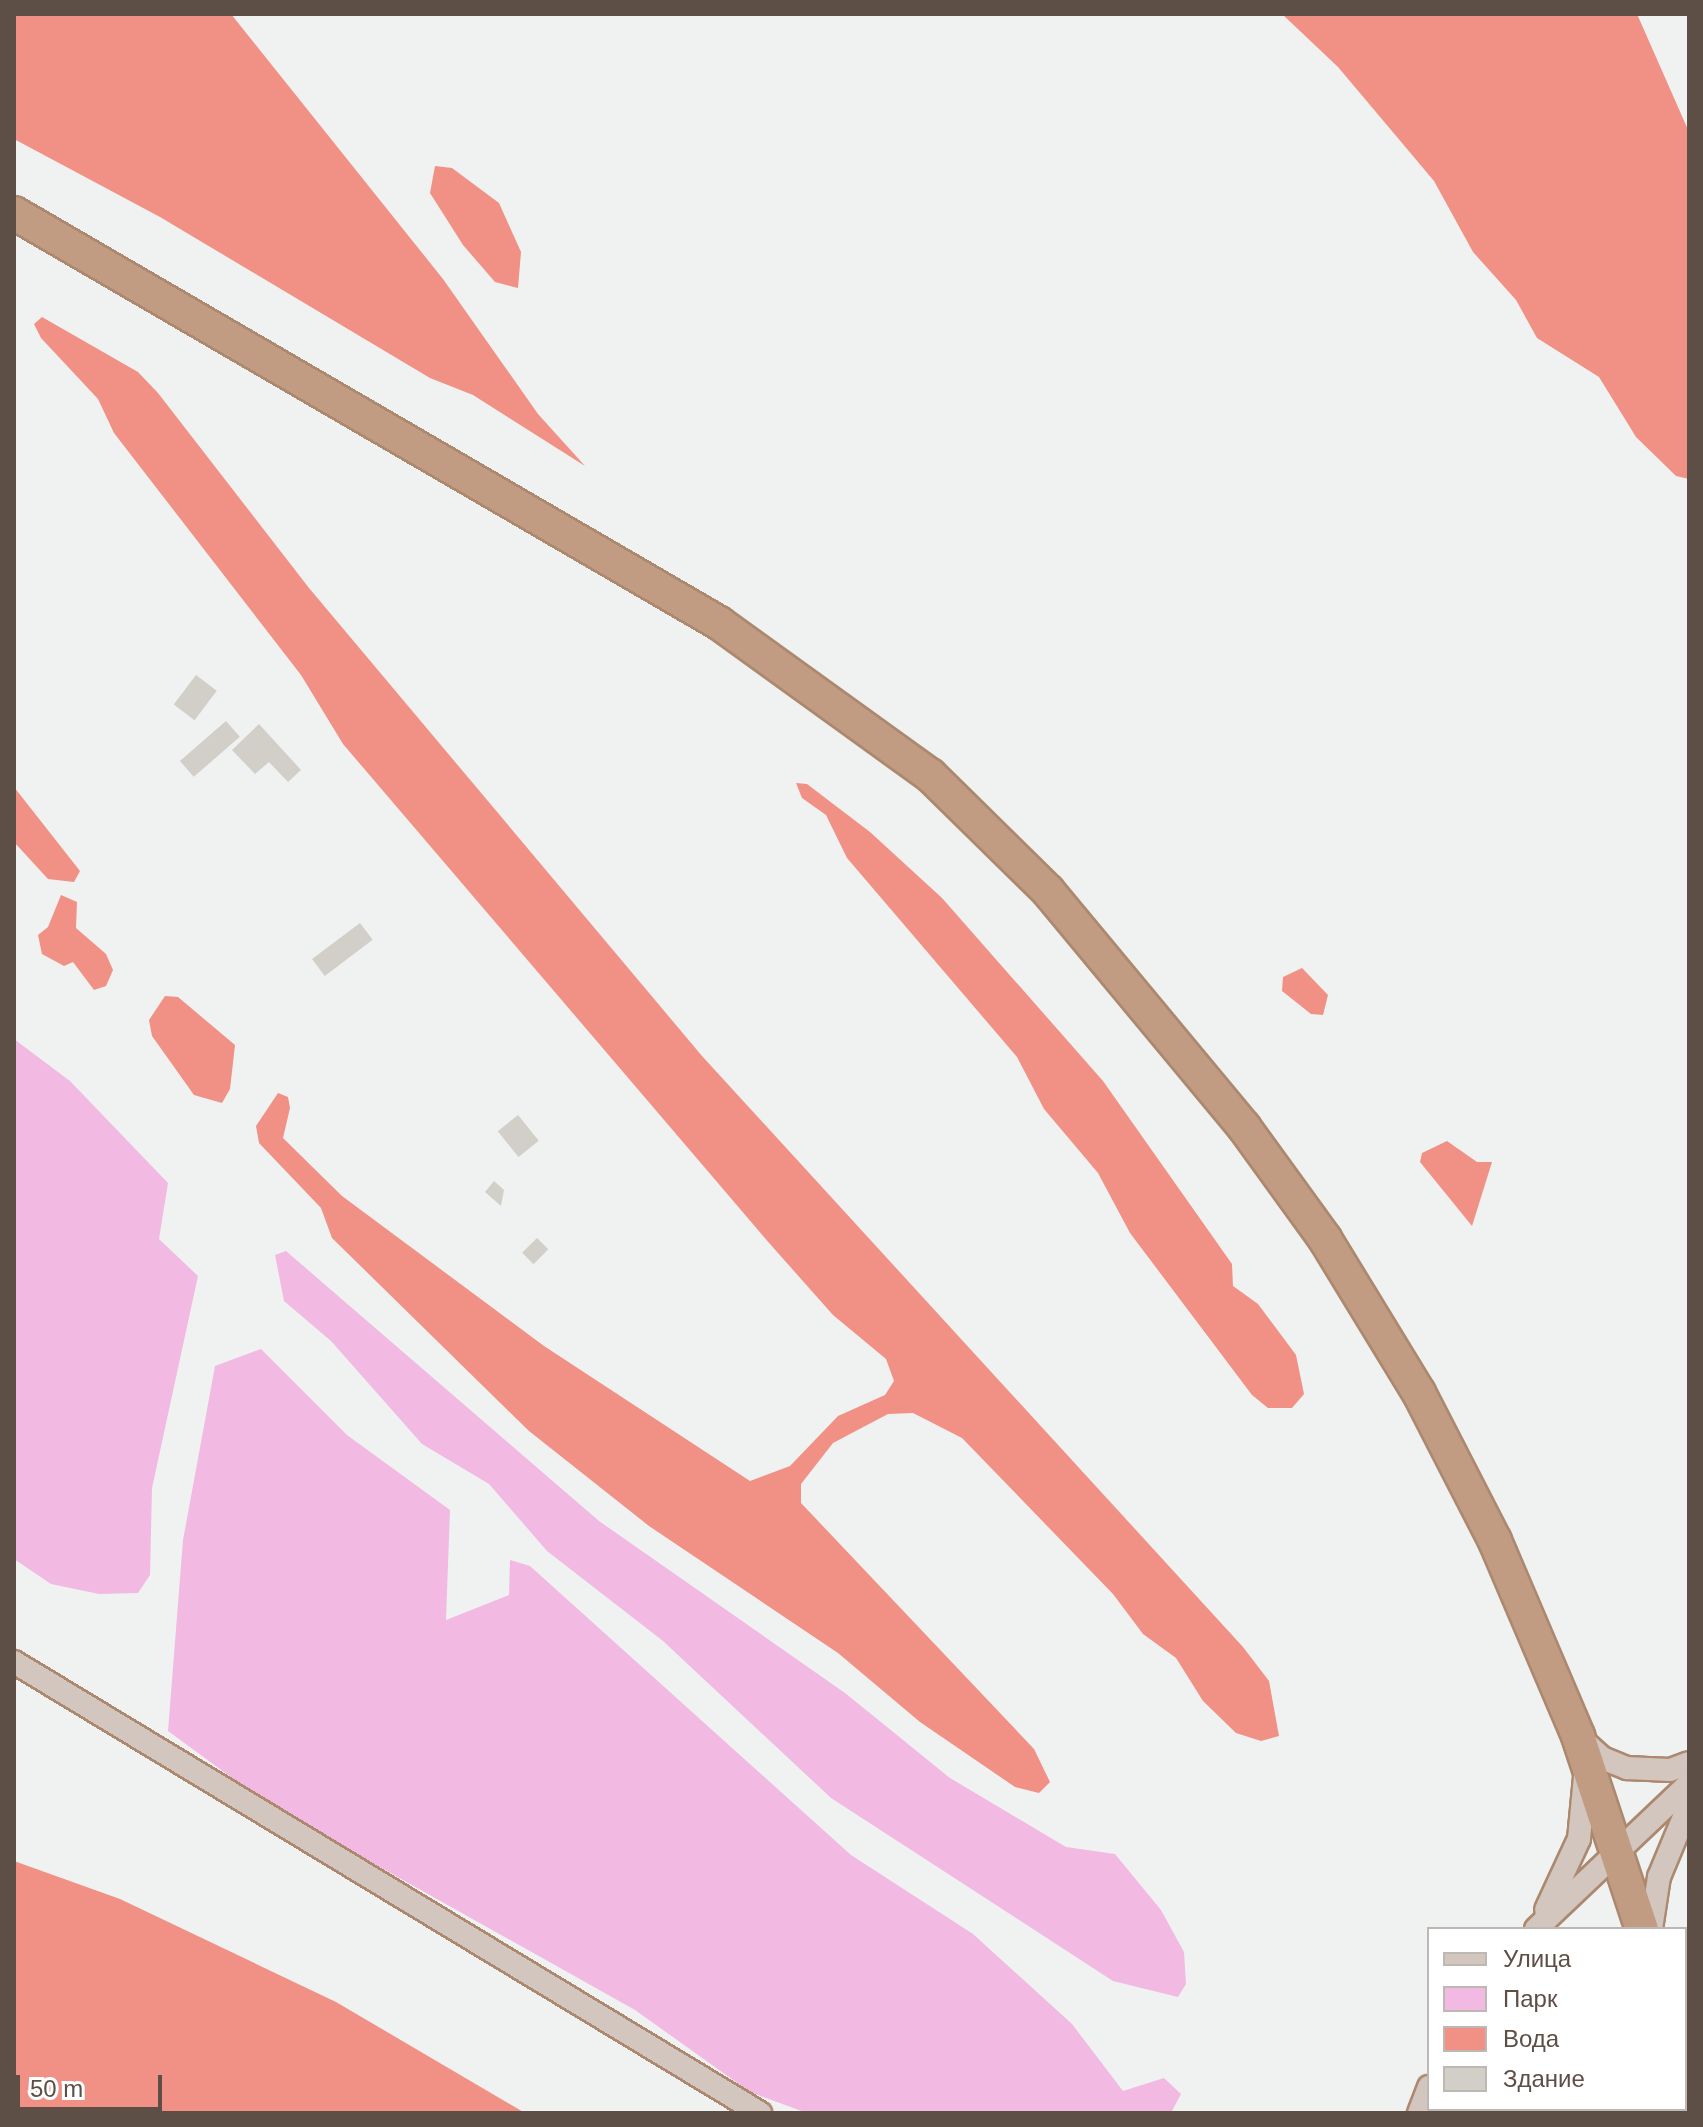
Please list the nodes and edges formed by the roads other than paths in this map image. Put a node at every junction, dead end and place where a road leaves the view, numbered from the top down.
1 (14, 213) edge
2 (14, 1662) edge
3 (1578, 1736) junction
4 (1689, 1763) edge
5 (1689, 1784) edge
6 (1689, 1805) edge
7 (1620, 1854) junction
8 (1535, 1927) edge
9 (1536, 1927) edge
10 (1641, 1927) edge
11 (1651, 1927) edge
12 (1427, 2092) edge
13 (760, 2113) edge
14 (1419, 2113) edge

1 - 3 highway
2 - 13 street
3 - 4 street
3 - 7 highway
3 - 8 street
5 - 7 street
6 - 11 street
7 - 9 street
7 - 10 highway
12 - 14 street

